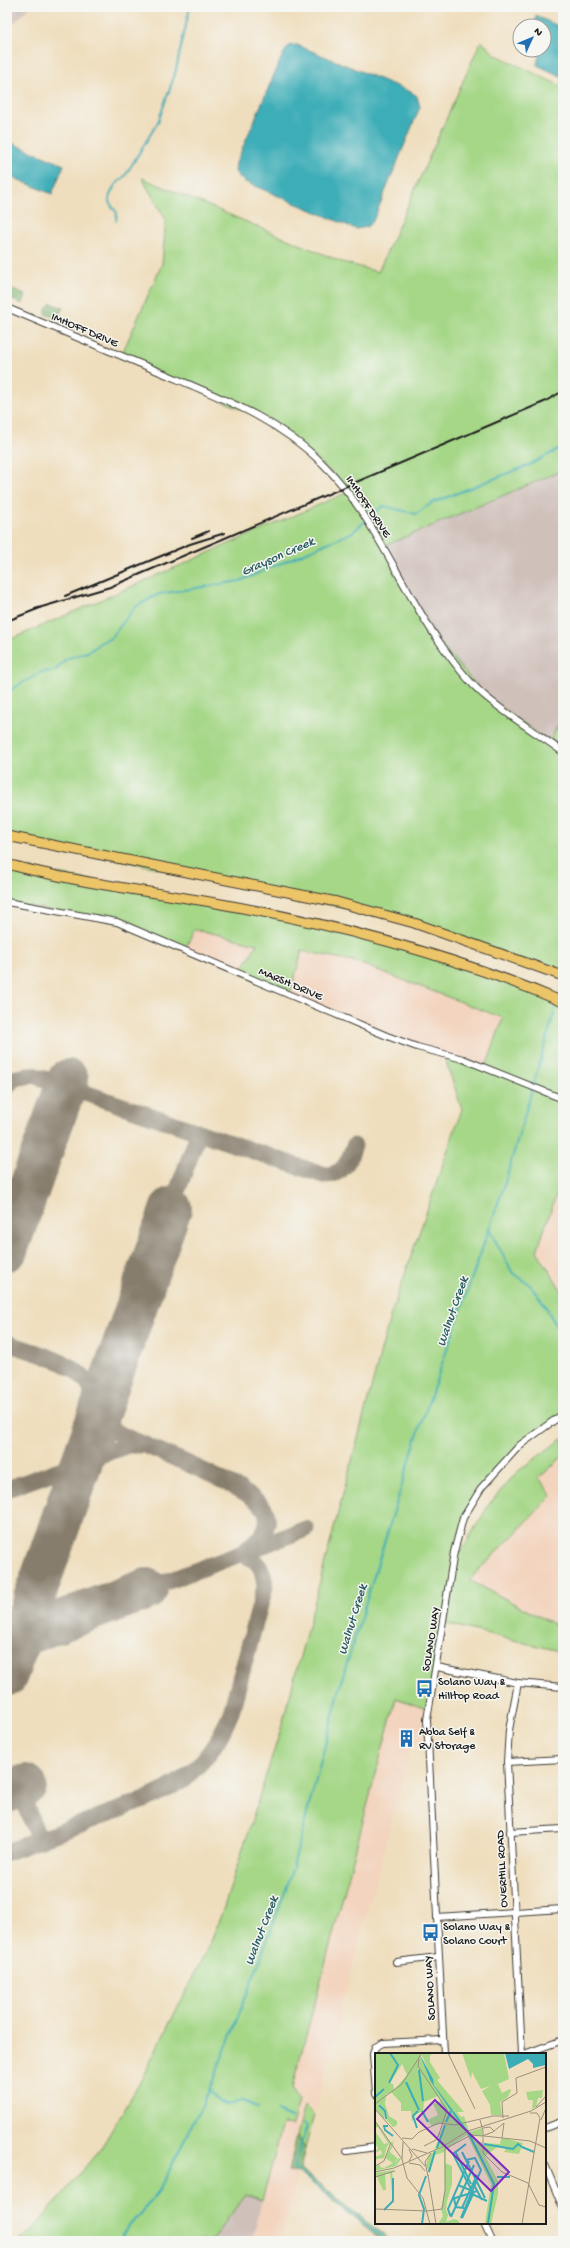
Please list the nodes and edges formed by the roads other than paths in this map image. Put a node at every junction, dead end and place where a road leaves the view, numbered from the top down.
1 (7, 308) edge
2 (563, 752) edge
3 (7, 836) edge
4 (7, 864) edge
5 (7, 902) edge
6 (563, 976) edge
7 (563, 1002) edge
8 (563, 1099) edge
9 (563, 1414) edge
10 (437, 1667) junction
11 (518, 1683) junction
12 (563, 1688) edge
13 (563, 1759) edge
14 (507, 1762) junction
15 (563, 1829) edge
16 (510, 1832) junction
17 (563, 1909) edge
18 (514, 1912) junction
19 (438, 1917) junction
20 (438, 1957) junction
21 (396, 1962) dead end
22 (443, 2040) junction
23 (563, 2040) edge
24 (444, 2053) edge
25 (523, 2053) edge
26 (526, 2053) edge
27 (375, 2081) edge
28 (563, 2121) edge
29 (546, 2128) edge
30 (375, 2147) edge
31 (347, 2151) dead end
32 (546, 2167) edge
33 (563, 2208) edge
34 (484, 2224) edge
35 (492, 2241) edge

1 - 2 street, IMHOFF DRIVE
3 - 6 highway
4 - 7 highway
5 - 8 street, MARSH DRIVE
9 - 10 street, SOLANO WAY
10 - 11 street
10 - 19 street, SOLANO WAY
11 - 12 street
11 - 14 street, OVERHILL ROAD
13 - 14 street
14 - 16 street, OVERHILL ROAD
15 - 16 street
16 - 18 street, OVERHILL ROAD
17 - 18 street
18 - 19 street
18 - 25 street, OVERHILL ROAD
19 - 20 street, SOLANO WAY
20 - 21 street
20 - 22 street, SOLANO WAY
22 - 24 street, SOLANO WAY
22 - 27 street
23 - 26 street
28 - 29 street
30 - 31 street
32 - 33 street
34 - 35 street

